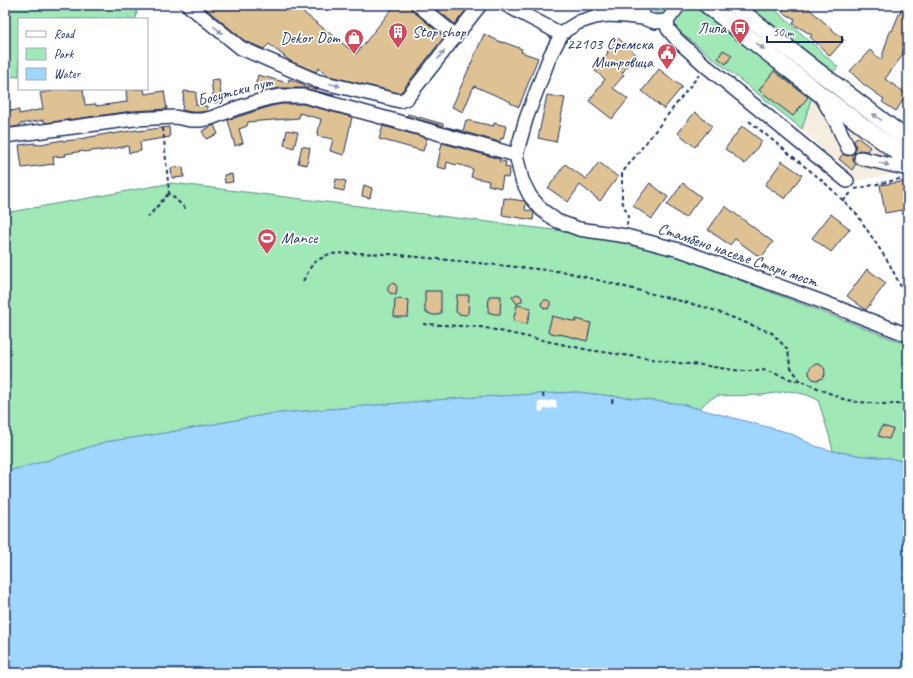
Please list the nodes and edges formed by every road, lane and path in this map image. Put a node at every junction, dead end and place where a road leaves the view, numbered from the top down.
1 (188, 5) edge
2 (330, 5) edge
3 (418, 5) edge
4 (480, 5) edge
5 (506, 5) edge
6 (679, 5) edge
7 (707, 5) edge
8 (733, 5) edge
9 (326, 10) dead end
10 (642, 11) edge
11 (667, 21) junction
12 (561, 35) junction
13 (456, 36) junction
14 (706, 66) junction
15 (819, 93) junction
16 (161, 117) junction
17 (749, 121) dead end
18 (5, 136) edge
19 (908, 140) edge
20 (848, 148) dead end
21 (516, 155) junction
22 (861, 158) dead end
23 (908, 160) edge
24 (906, 174) edge
25 (847, 182) dead end
26 (169, 193) junction
27 (843, 201) junction
28 (187, 210) dead end
29 (147, 218) dead end
30 (626, 236) junction
31 (303, 282) dead end
32 (908, 301) edge
33 (423, 324) dead end
34 (908, 335) edge
35 (801, 382) junction
36 (543, 394) dead end
37 (613, 396) dead end
38 (544, 401) dead end
39 (612, 403) dead end
40 (908, 404) edge

1 -> 13 street
2 - 9 path
3 - 13 street
4 - 13 street
5 - 12 street
6 - 11 street
7 -> 15 main road
19 -> 8 main road
10 - 11 street, Стамбено насеље Стари мост
10 - 12 street, Стамбено насеље Стари мост
11 - 14 street
12 - 21 street, Стамбено насеље Стари мост
14 - 25 street
14 - 30 path
15 - 20 street
15 - 23 main road
16 - 18 street, Босутски пут
16 - 21 street, Босутски пут
16 - 26 path
17 - 27 path
21 - 30 street, Стамбено насеље Стари мост
22 -> 24 street
24 - 27 path
26 - 28 path
26 - 29 path
27 - 32 path
30 - 34 street, Стамбено насеље Стари мост
31 - 35 path
33 - 35 path
35 - 40 path
36 - 38 path
37 - 39 path

